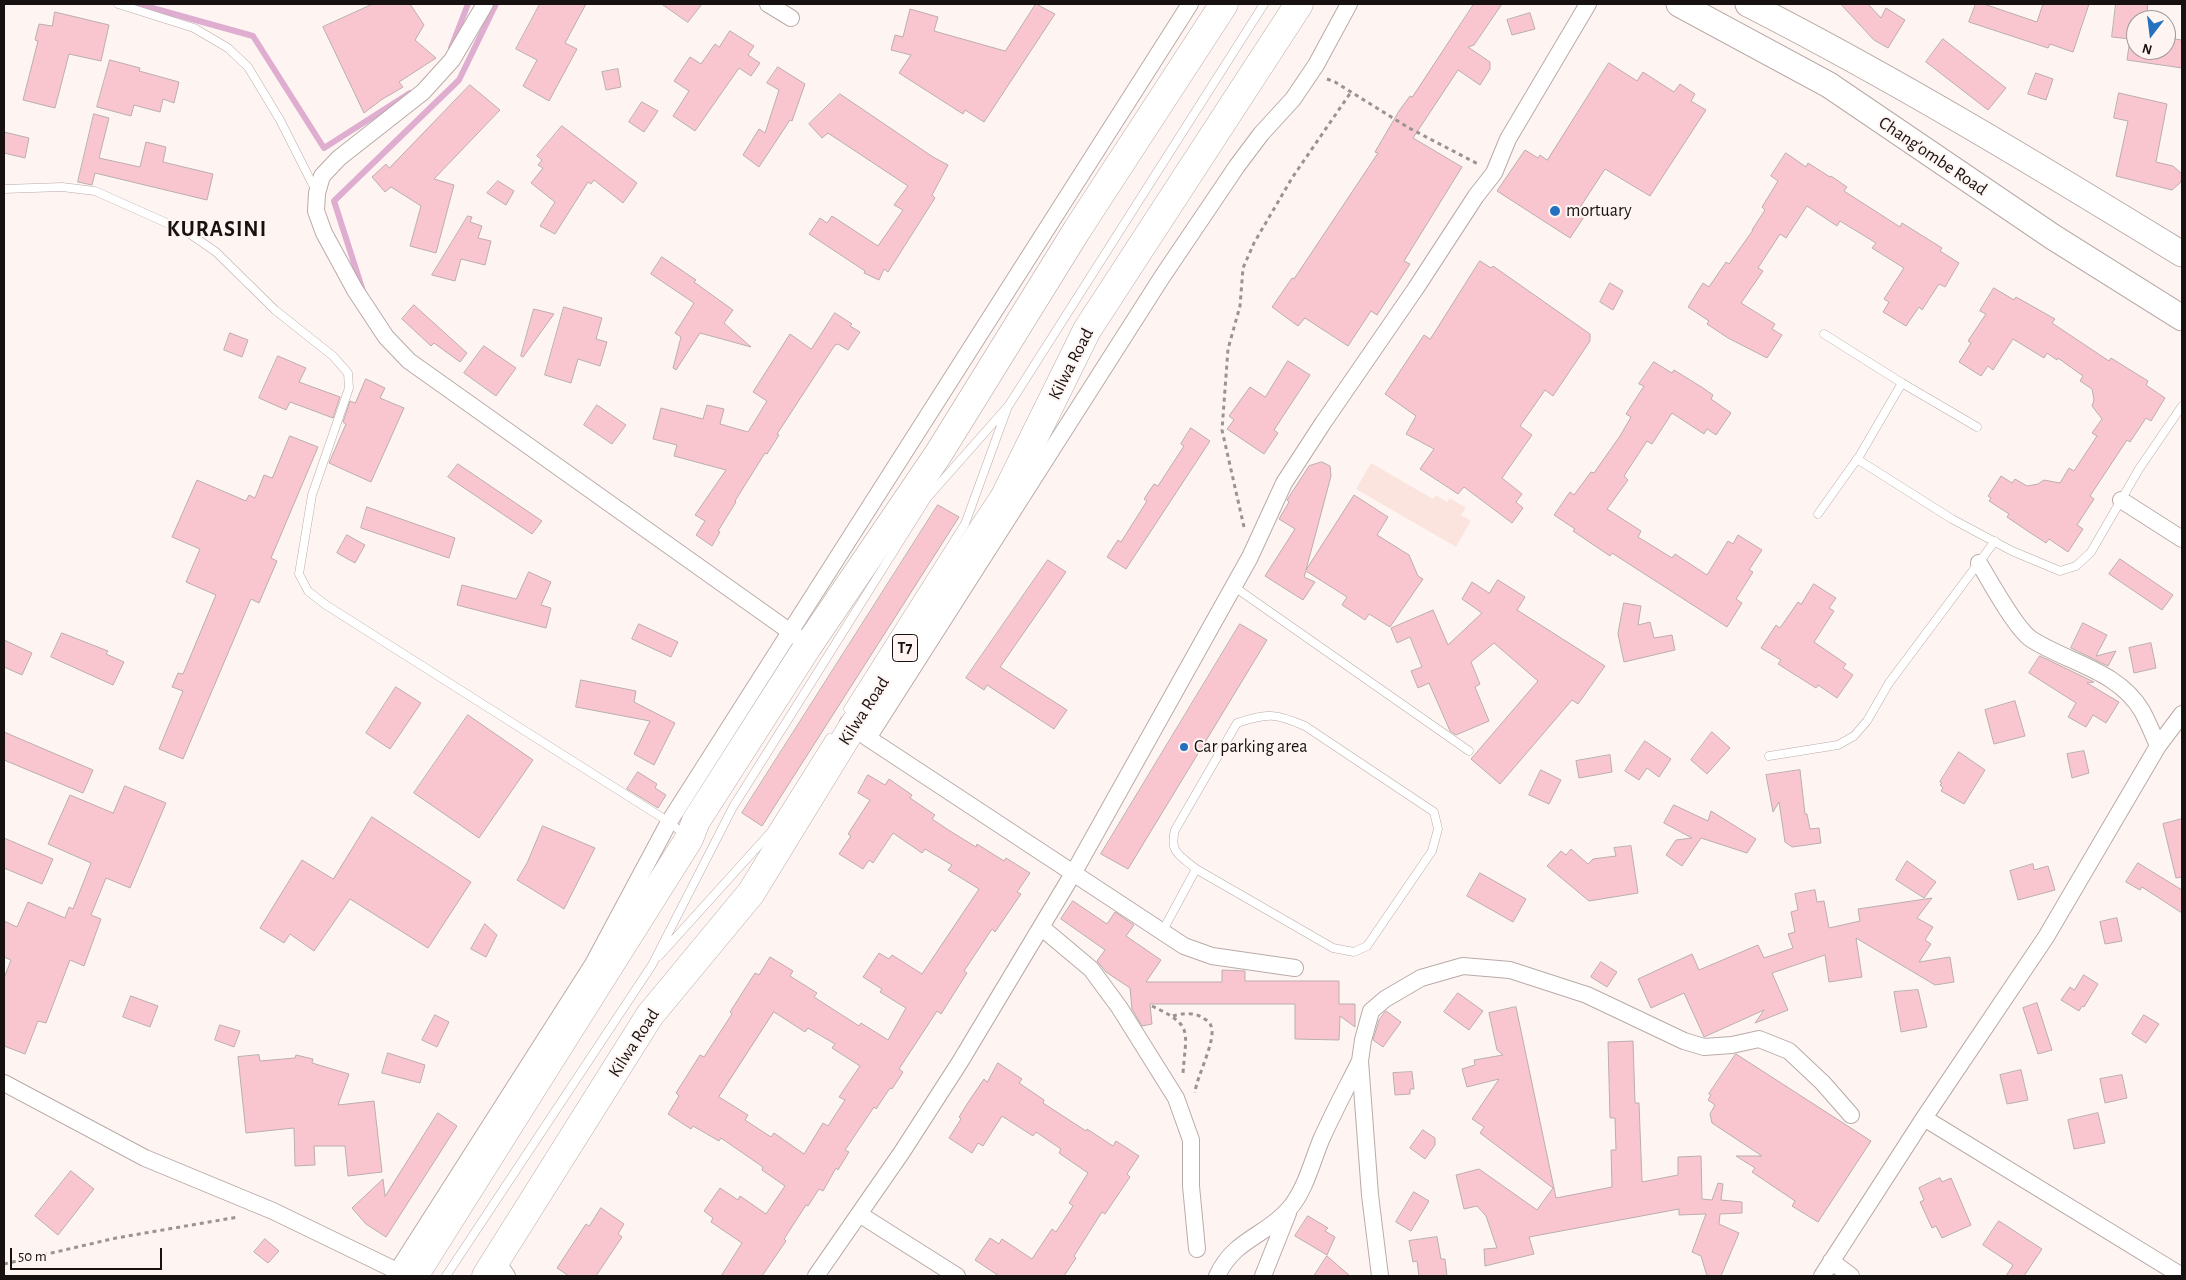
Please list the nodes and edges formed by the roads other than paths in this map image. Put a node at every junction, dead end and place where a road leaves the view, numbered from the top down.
1 (118, 4) edge
2 (485, 4) edge
3 (768, 4) edge
4 (1190, 4) edge
5 (1224, 4) edge
6 (1264, 4) edge
7 (1299, 4) edge
8 (1349, 4) edge
9 (1588, 4) edge
10 (1679, 4) edge
11 (1748, 4) edge
12 (791, 18) dead end
13 (4, 189) edge
14 (317, 193) junction
15 (2182, 254) edge
16 (2182, 318) edge
17 (1824, 334) dead end
18 (1902, 383) junction
19 (1009, 405) junction
20 (2182, 406) edge
21 (1977, 427) dead end
22 (1857, 459) junction
23 (2121, 500) junction
24 (1818, 514) dead end
25 (2182, 539) edge
26 (1995, 541) junction
27 (1979, 563) junction
28 (1233, 586) junction
29 (800, 639) junction
30 (2182, 714) edge
31 (847, 729) junction
32 (2158, 746) junction
33 (1469, 750) dead end
34 (1769, 756) dead end
35 (679, 830) junction
36 (1196, 869) junction
37 (1074, 872) junction
38 (1041, 927) junction
39 (1162, 932) junction
40 (652, 965) junction
41 (1295, 968) dead end
42 (1360, 1061) junction
43 (4, 1083) edge
44 (1851, 1115) dead end
45 (1924, 1118) junction
46 (1290, 1209) junction
47 (859, 1214) junction
48 (1197, 1249) dead end
49 (1831, 1262) junction
50 (496, 1271) edge
51 (402, 1275) edge
52 (446, 1276) edge
53 (816, 1276) edge
54 (957, 1276) edge
55 (1217, 1276) edge
56 (1263, 1276) edge
57 (1380, 1276) edge
58 (1822, 1276) edge
59 (1851, 1276) edge
60 (2182, 1276) edge

1 - 14 lane
2 - 14 street
3 - 12 street
4 - 29 street
5 - 29 highway
6 - 19 lane
7 - 31 highway, Kilwa Road / T7
8 - 31 street
9 - 28 street
10 - 16 main road, Chang'ombe Road
11 - 15 main road
13 - 35 lane
14 - 29 street
17 - 18 lane
18 - 21 lane
18 - 22 lane
19 - 31 lane
19 - 40 lane
20 - 23 lane
22 - 24 lane
22 - 26 lane
23 - 25 street
23 - 26 lane
26 - 27 lane
27 - 32 street
27 - 34 lane
28 - 33 lane
28 - 37 street
29 - 35 highway
30 - 32 street
31 - 37 street
31 - 40 lane
31 - 50 highway, Kilwa Road / T7
32 - 45 street
35 - 51 highway
36 - 36 lane
36 - 39 lane
37 - 38 street
37 - 39 street
38 - 47 street
38 - 48 street
39 - 41 street
40 - 52 lane
42 - 44 street
42 - 46 street
42 - 57 street
43 - 51 street
45 - 49 street
45 - 60 street
46 - 55 street
46 - 56 street
47 - 53 street
47 - 54 street
49 - 58 street
49 - 59 street

